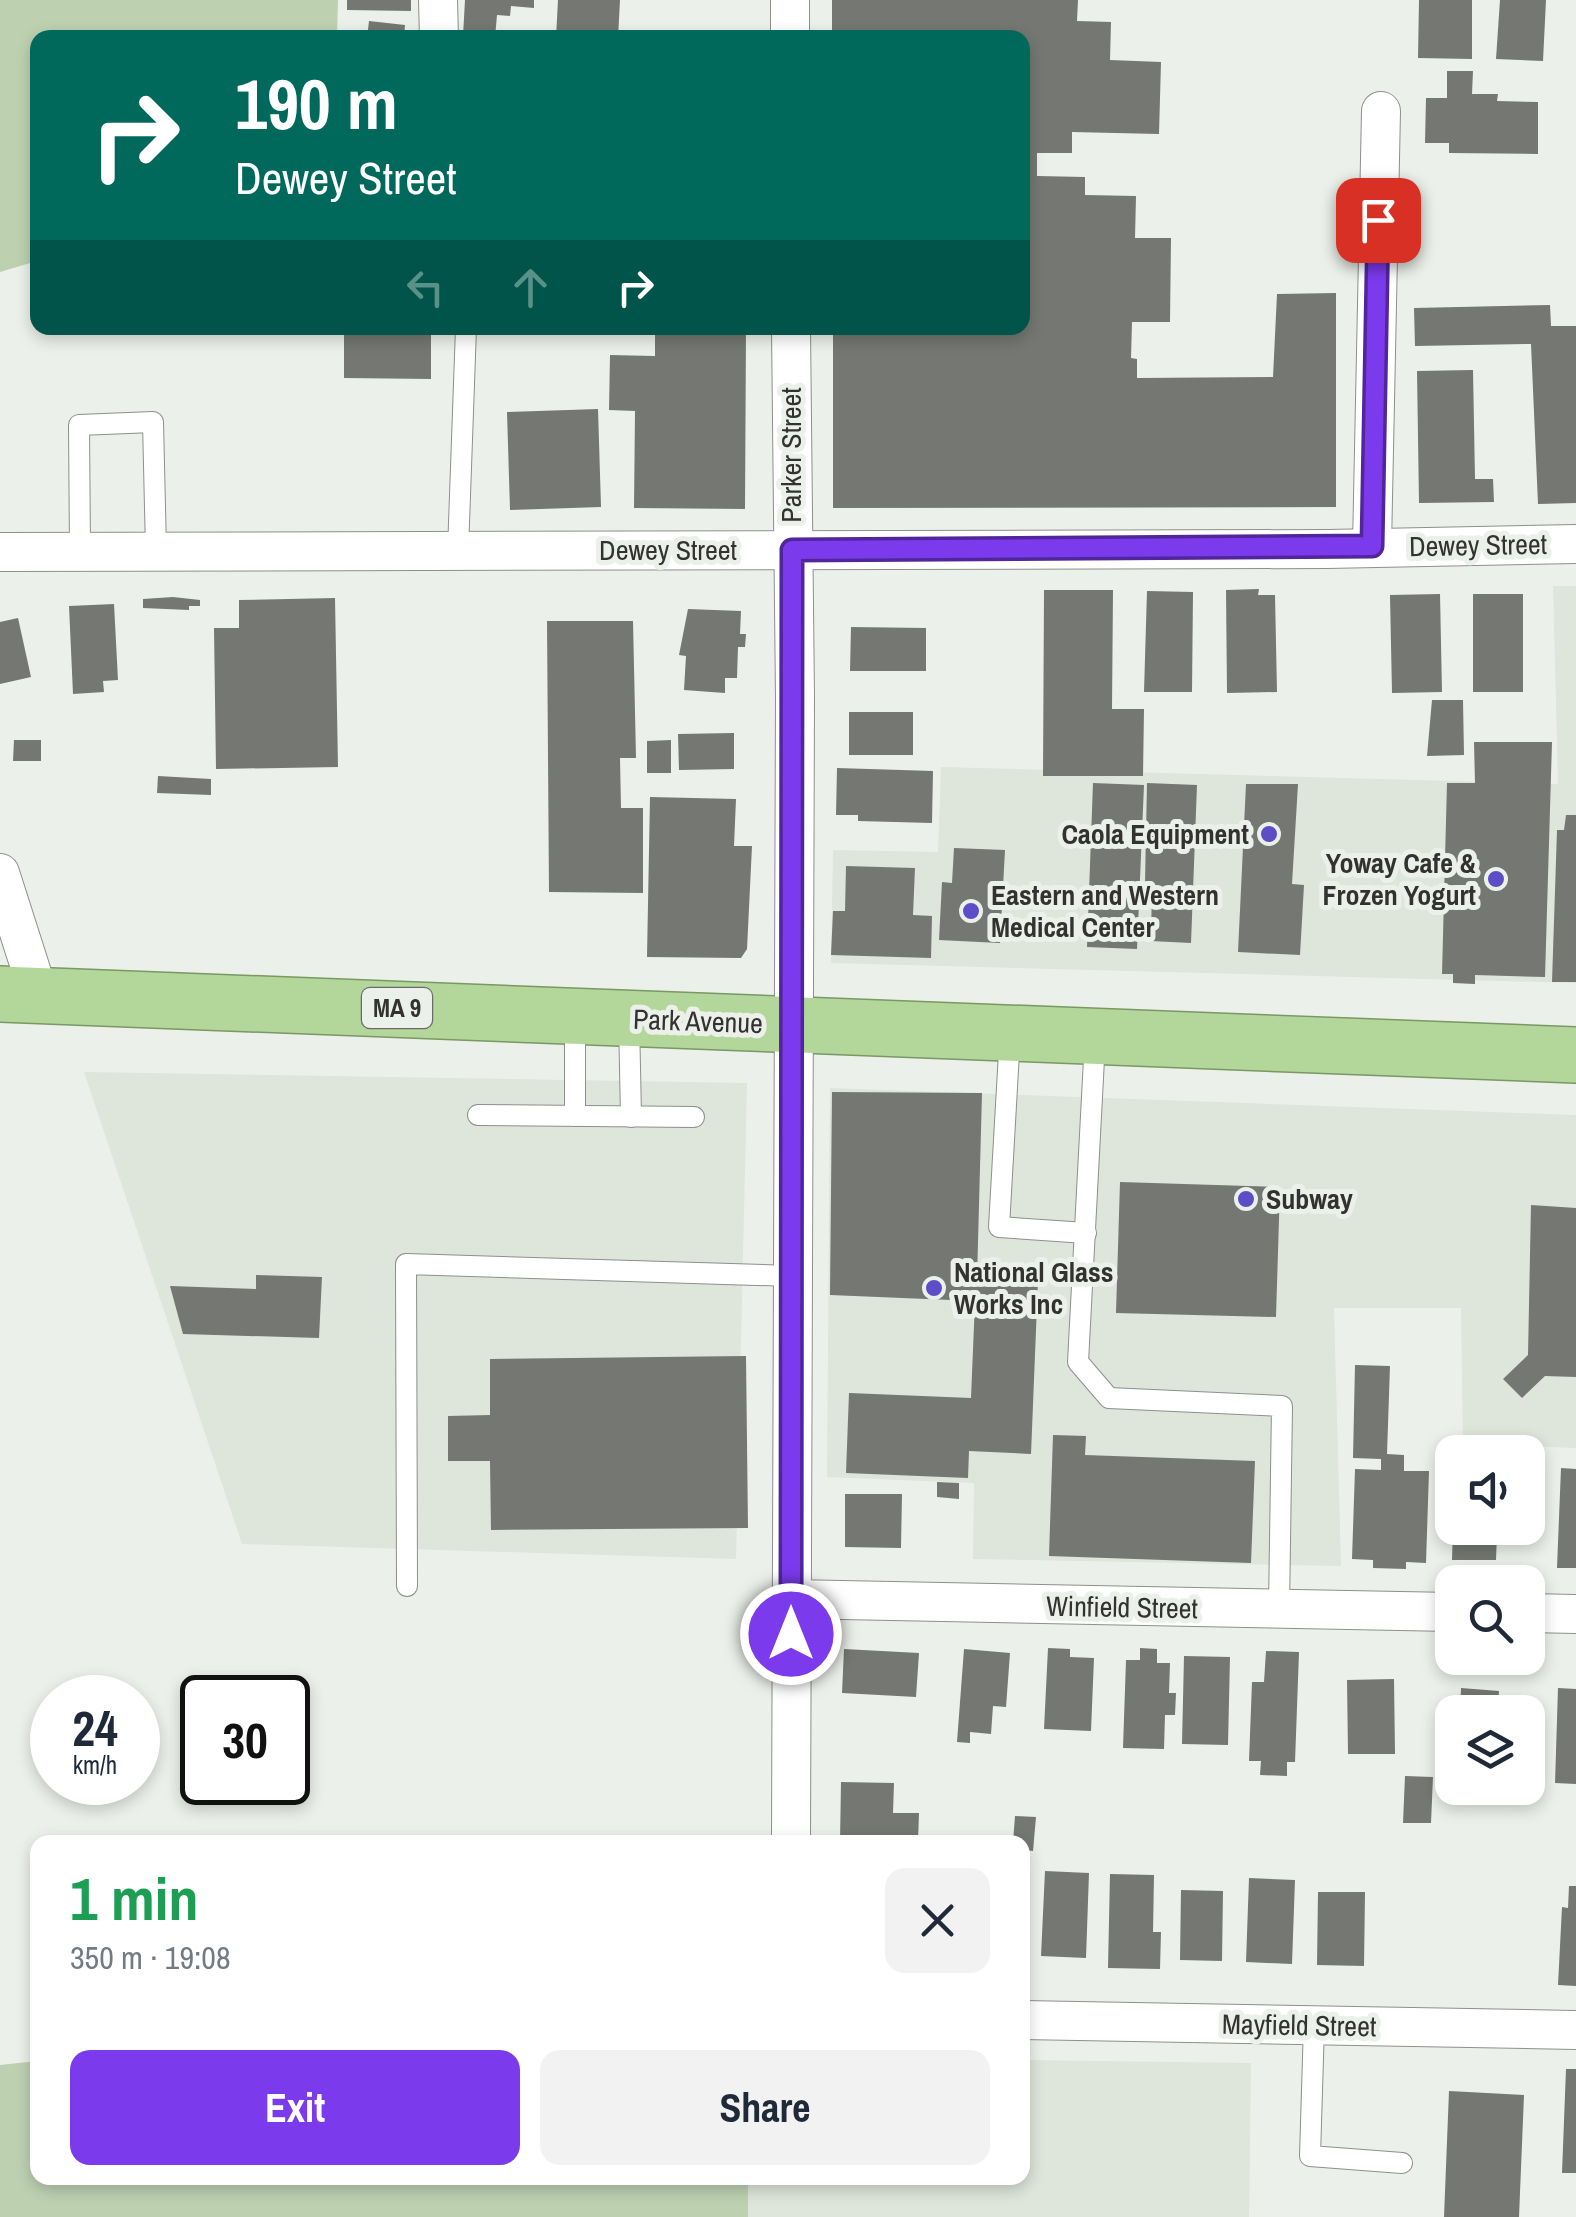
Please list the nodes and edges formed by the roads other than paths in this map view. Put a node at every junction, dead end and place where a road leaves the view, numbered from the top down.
1 (438, 0) edge
2 (790, 0) edge
3 (439, 30) edge
4 (790, 30) edge
5 (1380, 110) dead end
6 (466, 335) edge
7 (791, 335) edge
8 (1576, 544) edge
9 (1372, 546) junction
10 (80, 550) junction
11 (156, 550) junction
12 (792, 550) junction
13 (458, 551) junction
14 (0, 552) edge
15 (0, 873) edge
16 (20, 995) edge
17 (575, 1016) junction
18 (629, 1018) junction
19 (794, 1025) junction
20 (1010, 1033) junction
21 (1095, 1038) junction
22 (1576, 1055) edge
23 (478, 1114) dead end
24 (575, 1116) junction
25 (632, 1116) junction
26 (694, 1118) dead end
27 (1086, 1233) junction
28 (792, 1276) junction
29 (407, 1586) dead end
30 (791, 1599) junction
31 (1279, 1610) junction
32 (1435, 1612) edge
33 (1545, 1613) edge
34 (1576, 1614) edge
35 (791, 1835) edge
36 (1030, 2020) edge
37 (1314, 2025) junction
38 (1576, 2030) edge
39 (1402, 2163) dead end

1 - 3 street
2 - 4 street
5 - 9 street
6 - 13 lane
7 - 12 street, Parker Street
8 - 9 street, Dewey Street
9 - 12 street, Dewey Street
10 - 11 street, Dewey Street
10 - 11 lane
10 - 14 street, Dewey Street
11 - 13 street, Dewey Street
12 - 13 street, Dewey Street
12 - 19 street, Parker Street
15 - 16 street
16 - 17 highway, Park Avenue / MA 9
17 - 18 highway, Park Avenue / MA 9
17 - 24 lane
18 - 19 highway, Park Avenue / MA 9
18 - 25 lane
19 - 20 highway, Park Avenue / MA 9
19 - 28 street, Parker Street
20 - 21 highway, Park Avenue / MA 9
20 - 27 lane
21 - 22 highway, Park Avenue / MA 9
21 - 27 lane
23 - 24 lane
24 - 25 lane
25 - 26 lane
27 - 31 lane
28 - 29 lane
28 - 30 street, Parker Street
30 - 31 street, Winfield Street
30 - 35 street, Parker Street
31 - 32 street, Winfield Street
33 - 34 street
36 - 37 street, Mayfield Street
37 - 38 street, Mayfield Street
37 - 39 lane

